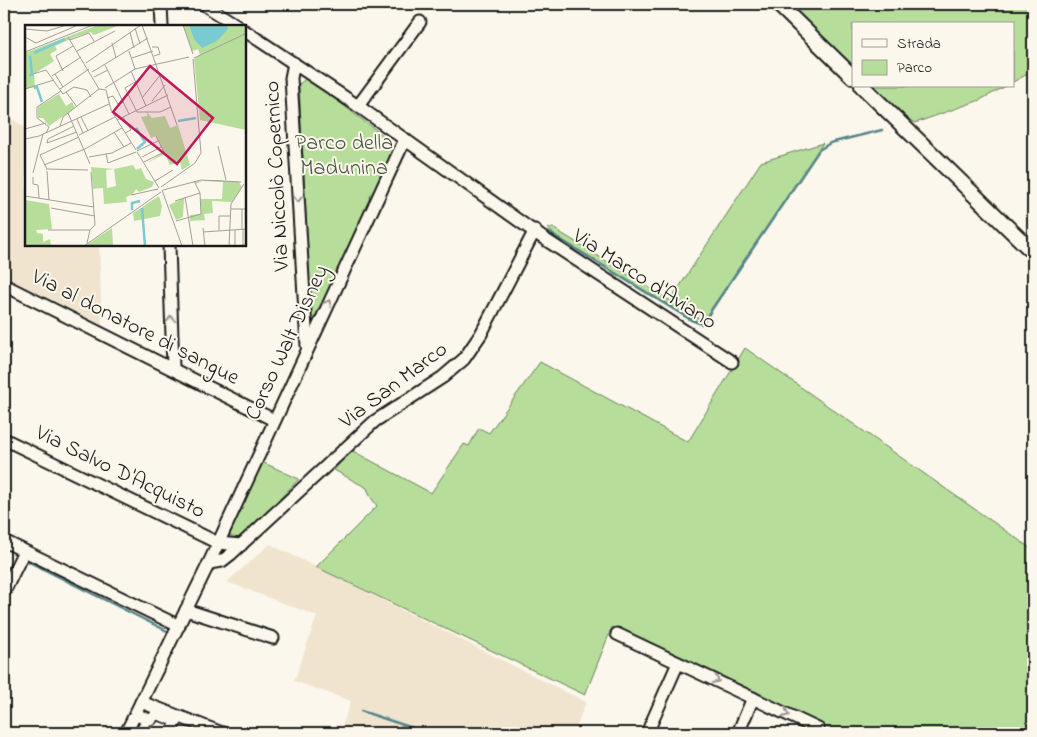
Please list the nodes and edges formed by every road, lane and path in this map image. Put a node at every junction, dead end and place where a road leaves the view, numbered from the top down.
1 (161, 4) edge
2 (203, 4) edge
3 (778, 4) edge
4 (420, 22) dead end
5 (162, 25) edge
6 (236, 25) edge
7 (246, 32) edge
8 (294, 63) junction
9 (852, 76) edge
10 (864, 88) edge
11 (358, 106) junction
12 (405, 140) junction
13 (535, 230) junction
14 (169, 246) edge
15 (1033, 252) edge
16 (4, 285) edge
17 (307, 347) junction
18 (732, 362) dead end
19 (173, 368) junction
20 (274, 420) junction
21 (4, 439) edge
22 (4, 541) edge
23 (218, 543) junction
24 (241, 545) junction
25 (24, 551) junction
26 (209, 563) junction
27 (4, 592) edge
28 (186, 610) junction
29 (179, 626) junction
30 (617, 634) dead end
31 (272, 638) dead end
32 (678, 663) junction
33 (753, 698) junction
34 (141, 702) junction
35 (818, 731) edge
36 (126, 733) edge
37 (139, 733) edge
38 (170, 733) edge
39 (222, 733) edge
40 (647, 733) edge
41 (738, 733) edge

1 - 5 street
2 - 6 street
3 - 9 street
4 - 11 street
7 - 8 street, Via Marco d'Aviano
8 - 11 street, Via Marco d'Aviano
8 -> 17 street, Via Niccolò Copernico
10 - 15 street
11 - 12 street, Via Marco d'Aviano
12 - 13 street, Via Marco d'Aviano
17 -> 12 street, Corso Walt Disney
13 - 18 street, Via Marco d'Aviano
13 - 24 street, Via San Marco
19 -> 14 street
16 - 19 street, Via al donatore di sangue
17 - 20 street, Corso Walt Disney
19 - 20 street, Via al donatore di sangue
20 - 23 street, Corso Walt Disney
21 - 23 street, Via Salvo D'Acquisto
22 - 25 street
23 - 24 street
23 - 26 street, Corso Walt Disney
24 - 26 street, Via San Marco
25 - 27 street
25 - 29 street
26 - 28 street
28 - 29 street
28 - 31 street
29 - 34 street
30 - 32 street
32 -> 33 street
32 - 40 street
33 -> 35 street
33 - 41 street
34 - 36 street
34 - 39 street
37 - 38 street

